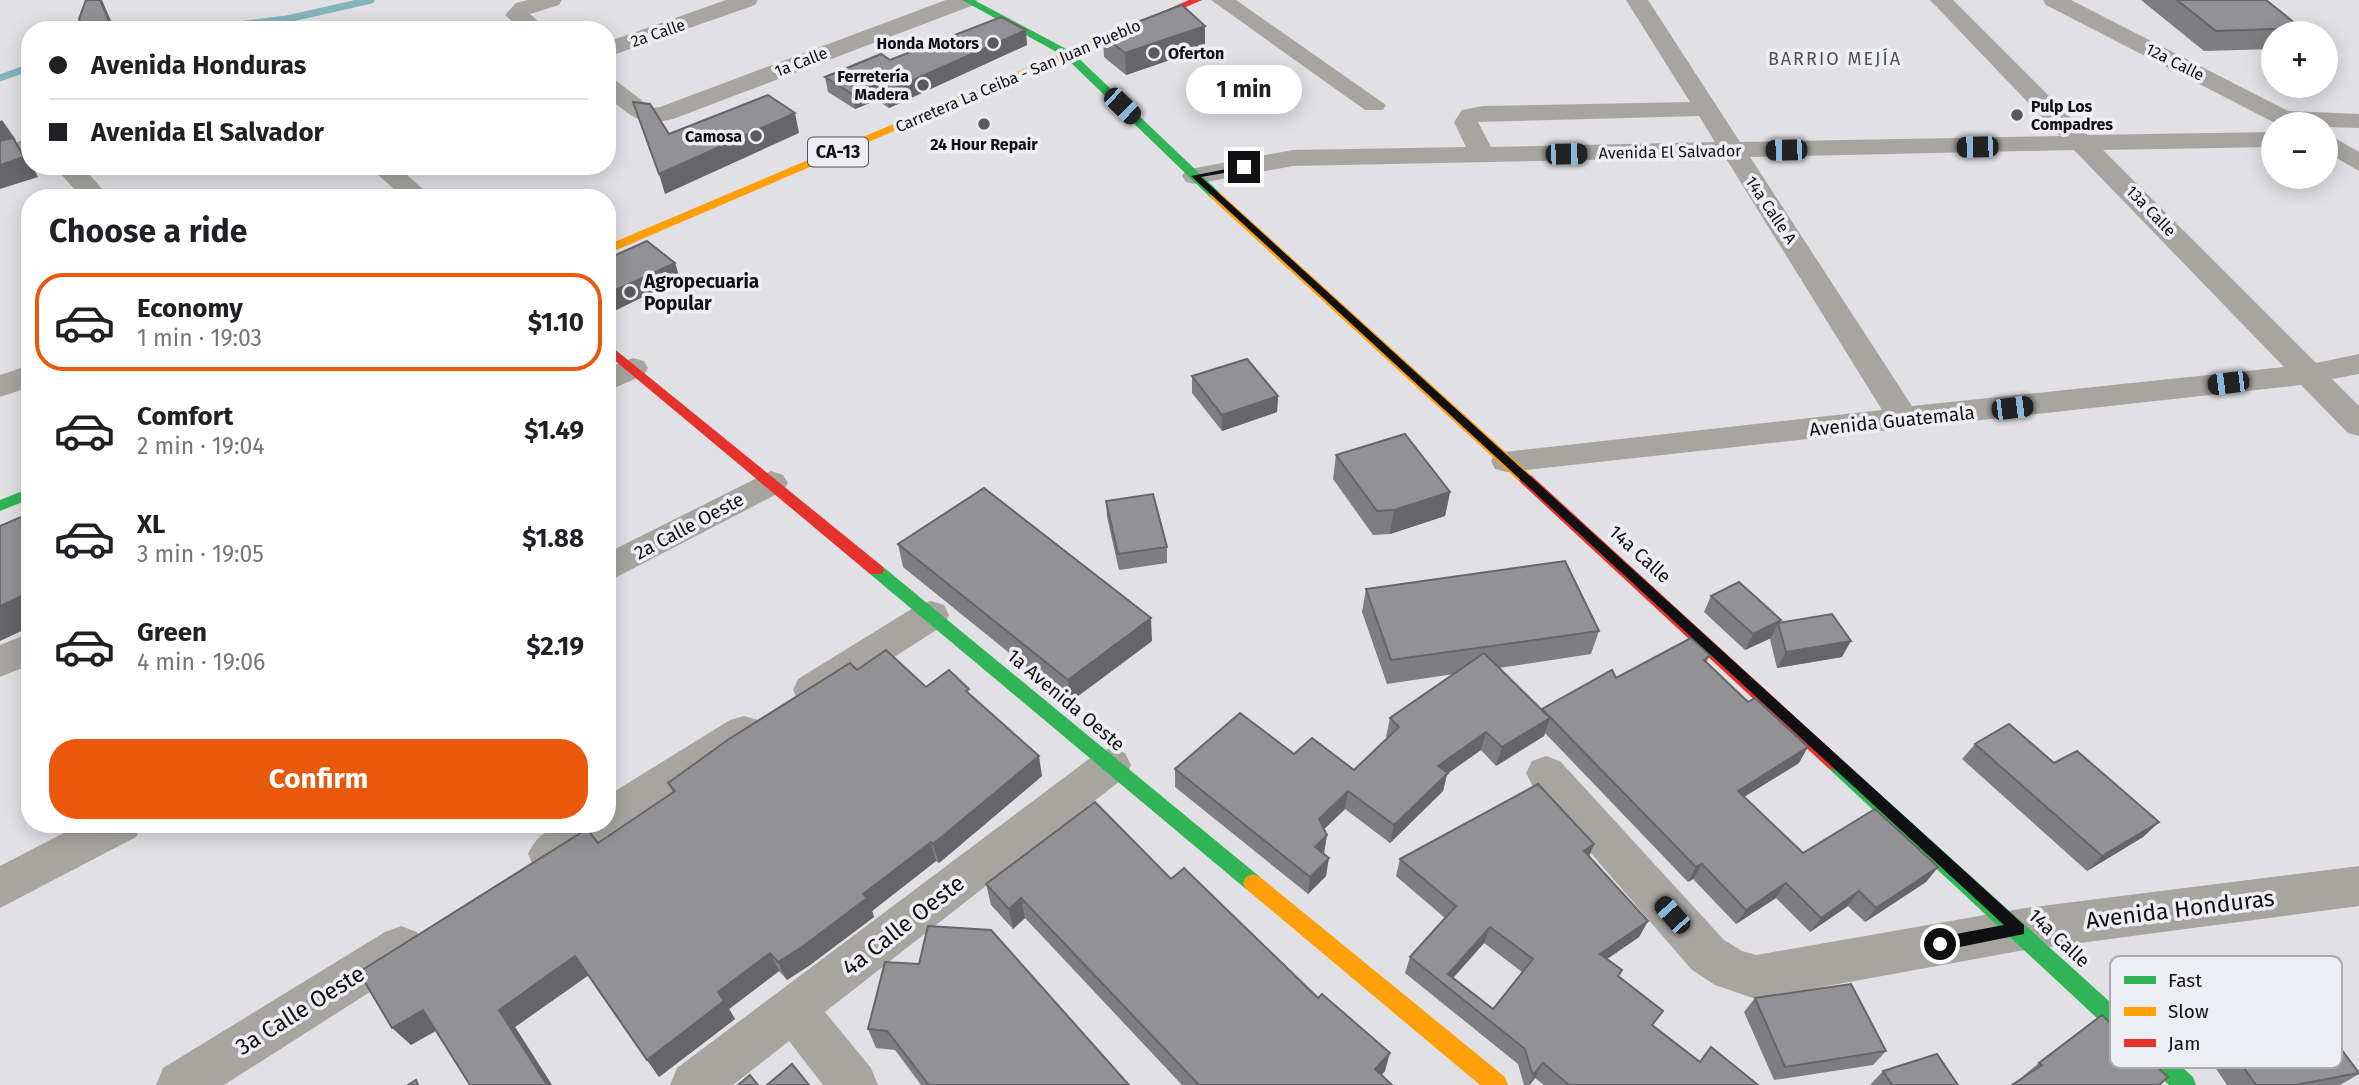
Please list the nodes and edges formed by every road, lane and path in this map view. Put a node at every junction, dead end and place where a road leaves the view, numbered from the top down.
1 (551, 0) edge
2 (747, 0) edge
3 (967, 0) edge
4 (1197, 0) edge
5 (1222, 0) edge
6 (1637, 0) edge
7 (1941, 0) edge
8 (2054, 0) edge
9 (524, 21) edge
10 (616, 47) edge
11 (1068, 54) junction
12 (616, 93) edge
13 (1374, 105) dead end
14 (1705, 109) junction
15 (2261, 114) edge
16 (2359, 121) edge
17 (2338, 123) edge
18 (2261, 129) edge
19 (2086, 145) junction
20 (21, 148) edge
21 (2338, 149) edge
22 (1731, 151) junction
23 (0, 155) edge
24 (1483, 156) junction
25 (2359, 163) edge
26 (75, 175) edge
27 (392, 175) edge
28 (1195, 176) junction
29 (89, 189) edge
30 (409, 189) edge
31 (616, 246) edge
32 (2359, 364) edge
33 (620, 374) edge
34 (2309, 374) junction
35 (21, 379) edge
36 (0, 387) edge
37 (1905, 420) junction
38 (2359, 425) edge
39 (1507, 461) junction
40 (771, 483) junction
41 (21, 497) edge
42 (0, 506) edge
43 (616, 564) edge
44 (931, 615) junction
45 (21, 652) edge
46 (0, 662) edge
47 (1111, 765) junction
48 (1546, 773) dead end
49 (616, 812) edge
50 (104, 833) edge
51 (583, 833) edge
52 (516, 875) edge
53 (2359, 886) edge
54 (0, 888) edge
55 (435, 926) edge
56 (2019, 930) junction
57 (793, 1009) junction
58 (2110, 1015) edge
59 (2167, 1068) edge
60 (180, 1085) edge
61 (694, 1085) edge
62 (855, 1085) edge
63 (1497, 1085) edge
64 (2185, 1085) edge

1 - 9 street
2 - 10 street, 2a Calle
3 - 11 street, 14a Calle
3 - 12 street, 1a Calle
4 - 11 street, Carretera La Ceiba - San Juan Pueblo / CA-13
5 - 13 street
6 - 14 street, 14a Calle A
7 - 19 street, 13a Calle
8 - 15 street, 12a Calle
11 - 28 street, 14a Calle
11 - 31 street, Carretera La Ceiba - San Juan Pueblo / CA-13
14 - 22 street, 14a Calle A
14 - 24 street
16 - 17 street, Avenida El Salvador
18 - 19 street, Avenida El Salvador
19 - 22 street, Avenida El Salvador
19 - 34 street, 13a Calle
20 - 23 street
21 - 25 street
22 - 24 street, Avenida El Salvador
22 - 37 street, 14a Calle A
24 - 28 street, Avenida El Salvador
26 - 29 street
27 - 30 street
28 - 39 street, 14a Calle
32 - 34 street, Avenida Guatemala
33 - 40 street, 1a Avenida Oeste
34 - 37 street, Avenida Guatemala
34 - 38 street, 13a Calle
35 - 36 street
37 - 39 street, Avenida Guatemala
39 - 56 street, 14a Calle
40 - 43 street, 2a Calle Oeste
40 - 44 street, 1a Avenida Oeste
41 - 42 street
44 - 47 street, 1a Avenida Oeste
44 - 49 street
45 - 46 street
47 - 57 street, 4a Calle Oeste
47 - 63 street, 1a Avenida Oeste
48 - 56 street, Avenida Honduras
50 - 54 street
51 - 52 street
53 - 56 street, Avenida Honduras
55 - 60 street, 3a Calle Oeste
56 - 58 street, 14a Calle
57 - 61 street, 4a Calle Oeste
57 - 62 street
59 - 64 street, 14a Calle

